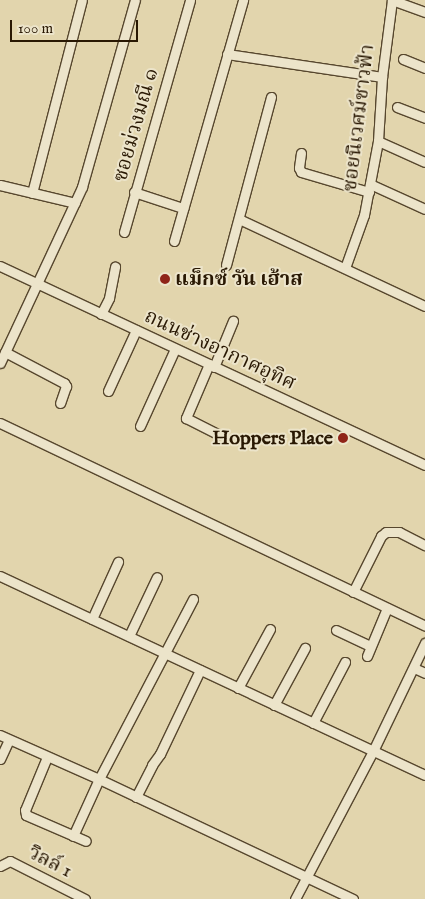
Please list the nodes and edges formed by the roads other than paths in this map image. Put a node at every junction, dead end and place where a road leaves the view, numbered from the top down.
1 (82, 0) edge
2 (134, 0) edge
3 (190, 0) edge
4 (243, 0) edge
5 (392, 0) edge
6 (425, 12) edge
7 (227, 54) junction
8 (403, 59) dead end
9 (425, 68) edge
10 (382, 77) junction
11 (271, 97) dead end
12 (397, 106) dead end
13 (425, 118) edge
14 (378, 141) junction
15 (301, 153) dead end
16 (425, 162) edge
17 (0, 185) edge
18 (370, 188) junction
19 (134, 192) junction
20 (32, 193) junction
21 (76, 204) junction
22 (183, 208) junction
23 (425, 209) edge
24 (239, 219) junction
25 (124, 232) dead end
26 (174, 241) dead end
27 (226, 265) dead end
28 (0, 266) edge
29 (116, 267) dead end
30 (345, 268) junction
31 (36, 282) junction
32 (425, 306) edge
33 (101, 314) junction
34 (234, 321) dead end
35 (136, 330) junction
36 (175, 349) junction
37 (5, 352) junction
38 (0, 363) edge
39 (211, 366) junction
40 (108, 391) dead end
41 (60, 403) dead end
42 (0, 423) edge
43 (140, 426) dead end
44 (218, 434) dead end
45 (425, 465) edge
46 (425, 545) edge
47 (118, 562) dead end
48 (0, 576) edge
49 (156, 577) dead end
50 (353, 592) junction
51 (194, 599) dead end
52 (387, 608) junction
53 (92, 619) junction
54 (425, 626) edge
55 (270, 629) dead end
56 (336, 630) dead end
57 (129, 636) junction
58 (425, 643) edge
59 (371, 646) junction
60 (305, 648) dead end
61 (163, 653) junction
62 (367, 656) dead end
63 (345, 662) dead end
64 (414, 668) junction
65 (200, 670) junction
66 (425, 673) edge
67 (238, 688) junction
68 (274, 705) junction
69 (313, 723) junction
70 (0, 735) edge
71 (9, 740) junction
72 (373, 751) junction
73 (47, 757) junction
74 (0, 759) edge
75 (425, 775) edge
76 (99, 779) junction
77 (136, 797) junction
78 (73, 836) junction
79 (86, 842) dead end
80 (0, 866) edge
81 (305, 876) junction
82 (85, 899) edge
83 (295, 899) edge
84 (353, 899) edge

1 - 20 street
2 - 21 street
3 - 19 street, ซอยม่วงมณี ๑
4 - 7 street
5 - 6 street
5 - 10 street, ซอยนิเวศม์ชาวฟ้า
7 - 10 street
7 - 22 street
8 - 9 street
10 - 14 street, ซอยนิเวศม์ชาวฟ้า
11 - 24 street
12 - 13 street
14 - 16 street
14 - 18 street, ซอยนิเวศม์ชาวฟ้า
15 - 18 street
17 - 20 street
18 - 23 street
18 - 30 street, ซอยนิเวศม์ชาวฟ้า
19 - 22 street
19 - 25 street, ซอยม่วงมณี ๑
20 - 21 street
21 - 31 street
22 - 26 street
24 - 27 street
24 - 30 street
28 - 31 street, ถนนช่างอากาศอุทิศ
29 - 33 street
30 - 32 street
31 - 33 street, ถนนช่างอากาศอุทิศ
31 - 37 street
33 - 35 street, ถนนช่างอากาศอุทิศ
34 - 39 street
35 - 36 street, ถนนช่างอากาศอุทิศ
35 - 40 street
36 - 39 street, ถนนช่างอากาศอุทิศ
36 - 43 street
37 - 38 street
37 - 41 street
39 - 44 street
39 - 45 street, ถนนช่างอากาศอุทิศ
42 - 50 street
46 - 50 street
47 - 53 street
48 - 53 street
49 - 57 street
50 - 52 street
51 - 61 street
52 - 54 street
52 - 59 street
53 - 57 street
55 - 67 street
56 - 59 street
57 - 61 street
58 - 64 street
59 - 62 street
60 - 68 street
61 - 65 street
61 - 76 street
63 - 69 street
64 - 66 street
64 - 72 street
65 - 67 street
65 - 77 street
67 - 68 street
68 - 69 street
69 - 72 street
70 - 71 street
71 - 73 street
71 - 74 street
72 - 75 street
72 - 81 street
73 - 76 street
73 - 78 street
76 - 77 street
76 - 78 street
77 - 81 street
78 - 79 street
80 - 82 street, วิลล์ 1
81 - 83 street
81 - 84 street

